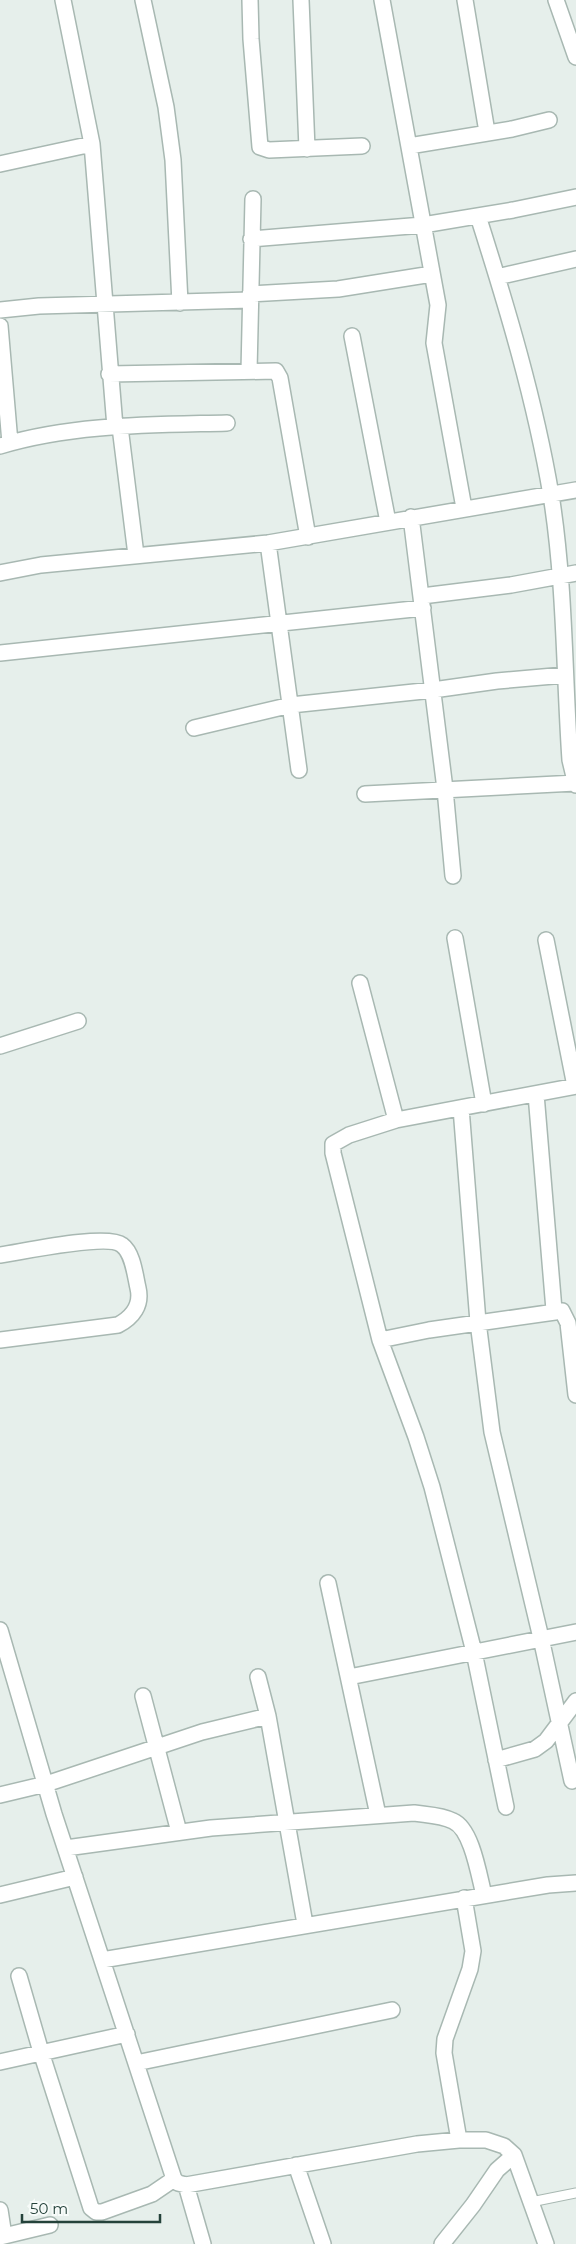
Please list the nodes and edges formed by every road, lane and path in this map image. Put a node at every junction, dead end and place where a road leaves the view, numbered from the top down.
1 (63, 0) edge
2 (143, 0) edge
3 (250, 0) edge
4 (301, 0) edge
5 (382, 0) edge
6 (465, 0) edge
7 (556, 0) edge
8 (576, 58) edge
9 (549, 120) dead end
10 (487, 132) junction
11 (92, 144) junction
12 (362, 146) dead end
13 (409, 146) junction
14 (307, 149) junction
15 (0, 164) edge
16 (576, 197) edge
17 (253, 199) dead end
18 (478, 216) junction
19 (423, 225) junction
20 (251, 239) junction
21 (576, 259) edge
22 (432, 274) junction
23 (497, 277) junction
24 (250, 297) junction
25 (180, 302) junction
26 (106, 305) junction
27 (0, 310) edge
28 (0, 326) edge
29 (352, 336) dead end
30 (249, 371) junction
31 (109, 374) junction
32 (227, 423) dead end
33 (117, 427) junction
34 (5, 444) edge
35 (576, 490) edge
36 (550, 495) junction
37 (464, 508) junction
38 (411, 518) junction
39 (388, 522) junction
40 (308, 537) junction
41 (268, 544) junction
42 (136, 555) junction
43 (0, 573) edge
44 (576, 573) edge
45 (561, 577) junction
46 (423, 602) junction
47 (278, 623) junction
48 (0, 653) edge
49 (568, 671) edge
50 (433, 690) junction
51 (291, 705) junction
52 (194, 728) dead end
53 (300, 770) dead end
54 (576, 784) edge
55 (445, 788) junction
56 (365, 794) dead end
57 (452, 876) dead end
58 (455, 938) dead end
59 (546, 940) dead end
60 (360, 983) dead end
61 (78, 1022) dead end
62 (0, 1046) edge
63 (575, 1086) edge
64 (536, 1094) junction
65 (484, 1104) junction
66 (461, 1108) junction
67 (396, 1120) junction
68 (0, 1256) edge
69 (554, 1310) junction
70 (478, 1322) junction
71 (0, 1340) edge
72 (380, 1340) junction
73 (576, 1395) edge
74 (328, 1583) dead end
75 (0, 1630) edge
76 (576, 1632) edge
77 (541, 1638) junction
78 (474, 1652) junction
79 (258, 1677) dead end
80 (349, 1678) junction
81 (143, 1696) dead end
82 (576, 1701) edge
83 (268, 1716) junction
84 (560, 1725) junction
85 (158, 1746) junction
86 (496, 1760) junction
87 (572, 1781) dead end
88 (46, 1784) junction
89 (0, 1795) edge
90 (506, 1807) dead end
91 (378, 1815) junction
92 (288, 1822) junction
93 (178, 1832) junction
94 (66, 1848) junction
95 (75, 1877) junction
96 (576, 1883) edge
97 (484, 1895) junction
98 (0, 1896) edge
99 (464, 1898) junction
100 (305, 1924) junction
101 (102, 1960) junction
102 (19, 1976) dead end
103 (392, 2010) dead end
104 (127, 2034) junction
105 (40, 2052) junction
106 (0, 2062) edge
107 (136, 2063) junction
108 (459, 2140) junction
109 (514, 2155) junction
110 (296, 2166) junction
111 (180, 2182) junction
112 (576, 2193) edge
113 (531, 2202) junction
114 (0, 2210) edge
115 (50, 2225) dead end
116 (2, 2236) edge
117 (204, 2244) edge
118 (323, 2244) edge
119 (442, 2244) edge
120 (546, 2244) edge

1 - 11 street
2 - 25 street
3 - 14 street
4 - 14 street
5 - 13 street
6 - 10 street
7 - 8 street
9 - 10 street
10 - 13 street
11 - 15 street
11 - 26 street
12 - 14 street
13 - 19 street
16 - 18 street
17 - 20 street
18 - 19 street
18 - 23 street
19 - 20 street
19 - 22 street
20 - 24 street
21 - 23 street
22 - 24 street
22 - 37 street
23 - 36 street
24 - 25 street
24 - 30 street
25 - 26 street
26 - 27 street
26 - 31 street
28 - 34 street
29 - 39 street
30 - 31 street
30 - 40 street
31 - 33 street
32 - 33 street
33 - 34 street
33 - 42 street
35 - 36 street
36 - 37 street
36 - 45 street
37 - 38 street
38 - 39 street
38 - 46 street
39 - 40 street
40 - 41 street
41 - 42 street
41 - 47 street
42 - 43 street
44 - 45 street
45 - 46 street
45 - 49 street
46 - 47 street
46 - 50 street
47 - 48 street
47 - 51 street
49 - 50 street
49 - 54 street
50 - 51 street
50 - 55 street
51 - 52 street
51 - 53 street
54 - 55 street
55 - 56 street
55 - 57 street
58 - 65 street
59 - 63 street
60 - 67 street
61 - 62 street
63 - 64 street
64 - 65 street
64 - 69 street
65 - 66 street
66 - 67 street
66 - 70 street
67 - 72 street
68 - 71 street
69 - 70 street
69 - 73 street
70 - 72 street
70 - 77 street
72 - 78 street
74 - 80 street
75 - 88 street
76 - 77 street
77 - 78 street
77 - 84 street
78 - 80 street
78 - 86 street
79 - 83 street
80 - 91 street
81 - 85 street
82 - 84 street
83 - 85 street
83 - 92 street
84 - 86 street
84 - 87 street
85 - 88 street
85 - 93 street
86 - 90 street
88 - 89 street
88 - 94 street
91 - 92 street
91 - 97 street
92 - 93 street
92 - 100 street
93 - 94 street
94 - 95 street
95 - 98 street
95 - 101 street
96 - 97 street
97 - 99 street
99 - 100 street
99 - 108 street
100 - 101 street
101 - 104 street
102 - 105 street
103 - 107 street
104 - 105 street
104 - 107 street
105 - 106 street
105 - 111 street
107 - 111 street
108 - 109 street
108 - 110 street
109 - 113 street
109 - 119 street
110 - 111 street
110 - 118 street
111 - 117 street
112 - 113 lane
113 - 120 street
114 - 116 street
115 - 116 street

